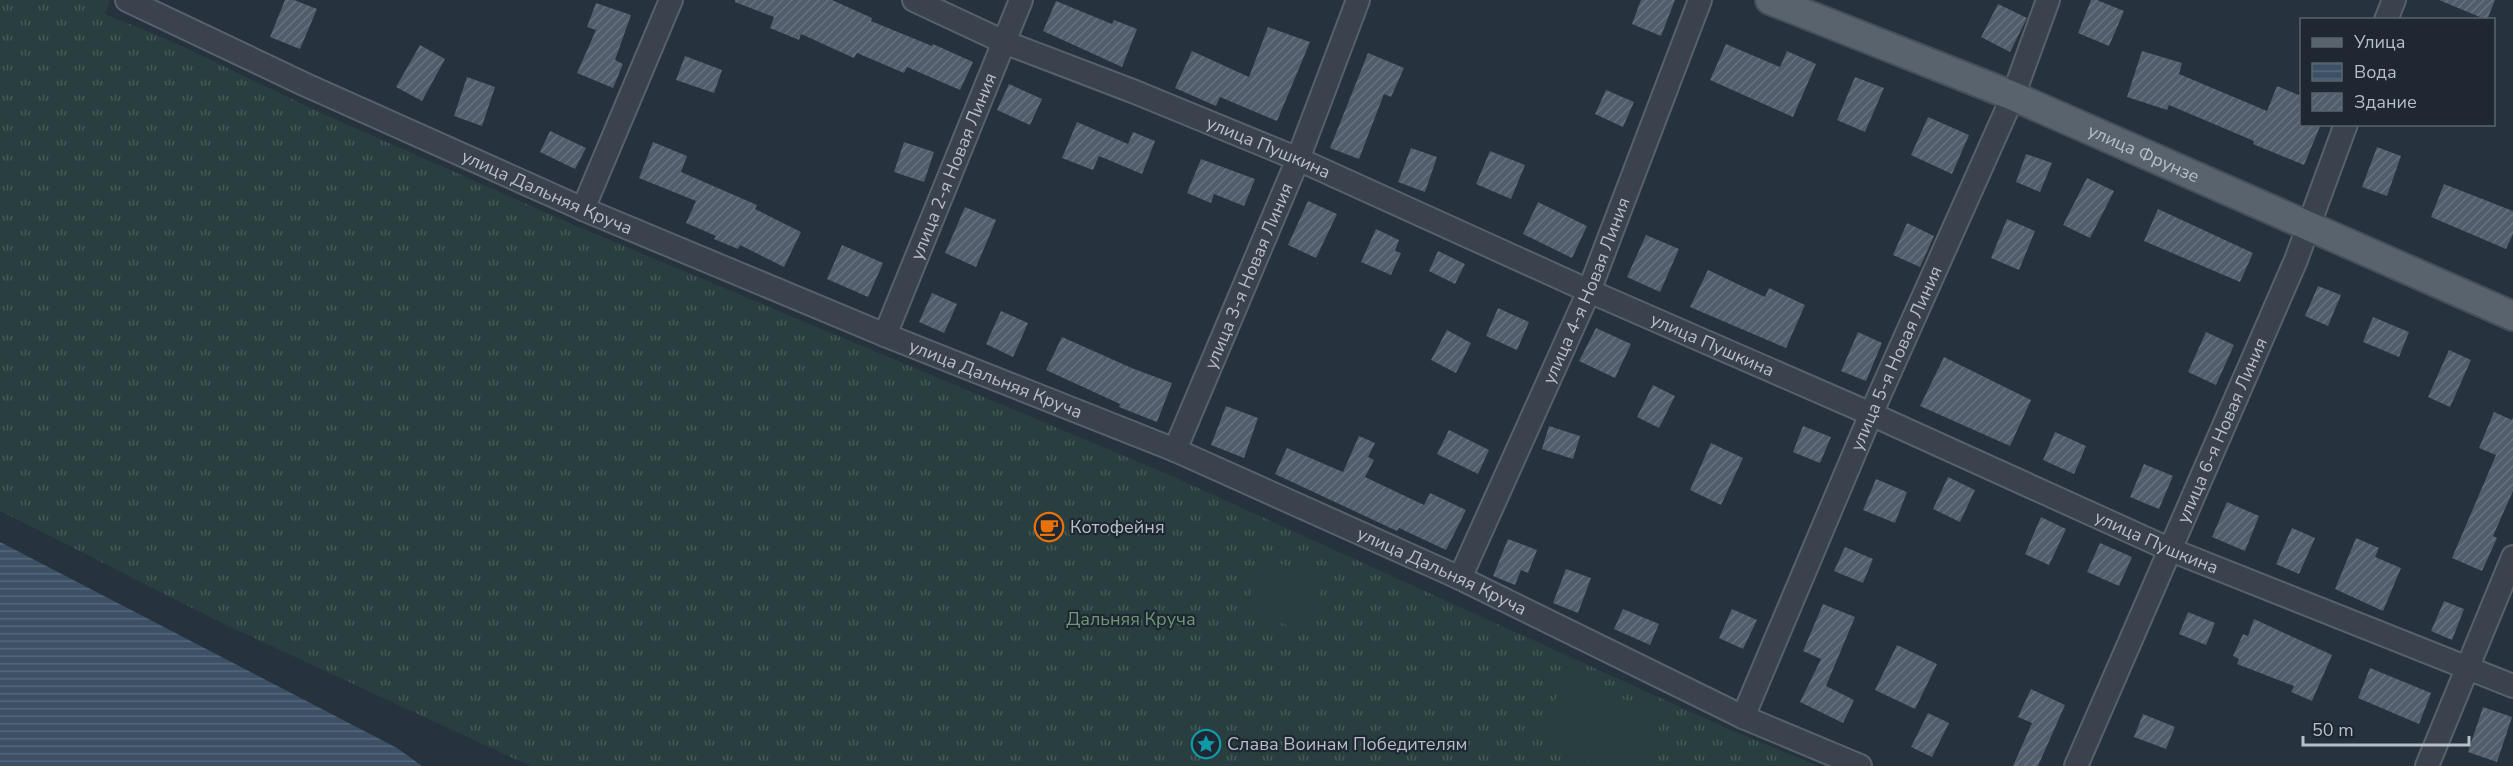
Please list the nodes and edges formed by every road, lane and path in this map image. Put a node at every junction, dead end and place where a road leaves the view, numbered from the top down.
1 (127, 0) edge
2 (671, 0) edge
3 (914, 0) edge
4 (1021, 0) edge
5 (1358, 0) edge
6 (1700, 0) edge
7 (1770, 0) edge
8 (2048, 0) edge
9 (2394, 0) edge
10 (2387, 18) edge
11 (1004, 42) junction
12 (2013, 96) junction
13 (2345, 126) edge
14 (1298, 159) junction
15 (583, 209) junction
16 (2308, 226) junction
17 (1589, 291) junction
18 (2513, 316) edge
19 (885, 335) junction
20 (1871, 414) junction
21 (1175, 450) junction
22 (2171, 550) junction
23 (2513, 557) edge
24 (1460, 579) junction
25 (2467, 666) junction
26 (2513, 686) edge
27 (1743, 717) junction
28 (1860, 766) edge
29 (2076, 766) edge
30 (2427, 766) edge

1 - 15 street, улица Дальняя Круча
2 - 15 street
3 - 11 street, улица Пушкина
4 - 11 street, улица 2-я Новая Линия
5 - 14 street, улица 3-я Новая Линия
6 - 17 street, улица 4-я Новая Линия
7 - 12 main road, улица Фрунзе
8 - 12 street, улица 5-я Новая Линия
9 - 10 street
11 - 14 street, улица Пушкина
11 - 19 street, улица 2-я Новая Линия
12 - 16 main road, улица Фрунзе
12 - 20 street, улица 5-я Новая Линия
13 - 16 street, улица 6-я Новая Линия
14 - 17 street, улица Пушкина
14 - 21 street, улица 3-я Новая Линия
15 - 19 street, улица Дальняя Круча
16 - 18 main road, улица Фрунзе
16 - 22 street, улица 6-я Новая Линия
17 - 20 street, улица Пушкина
17 - 24 street, улица 4-я Новая Линия
19 - 21 street, улица Дальняя Круча
20 - 22 street, улица Пушкина
20 - 27 street, улица 5-я Новая Линия
21 - 24 street, улица Дальняя Круча
22 - 25 street, улица Пушкина
22 - 29 street, улица 6-я Новая Линия
23 - 25 street
24 - 27 street, улица Дальняя Круча
25 - 26 street, улица Пушкина
25 - 30 street
27 - 28 street, улица Дальняя Круча

